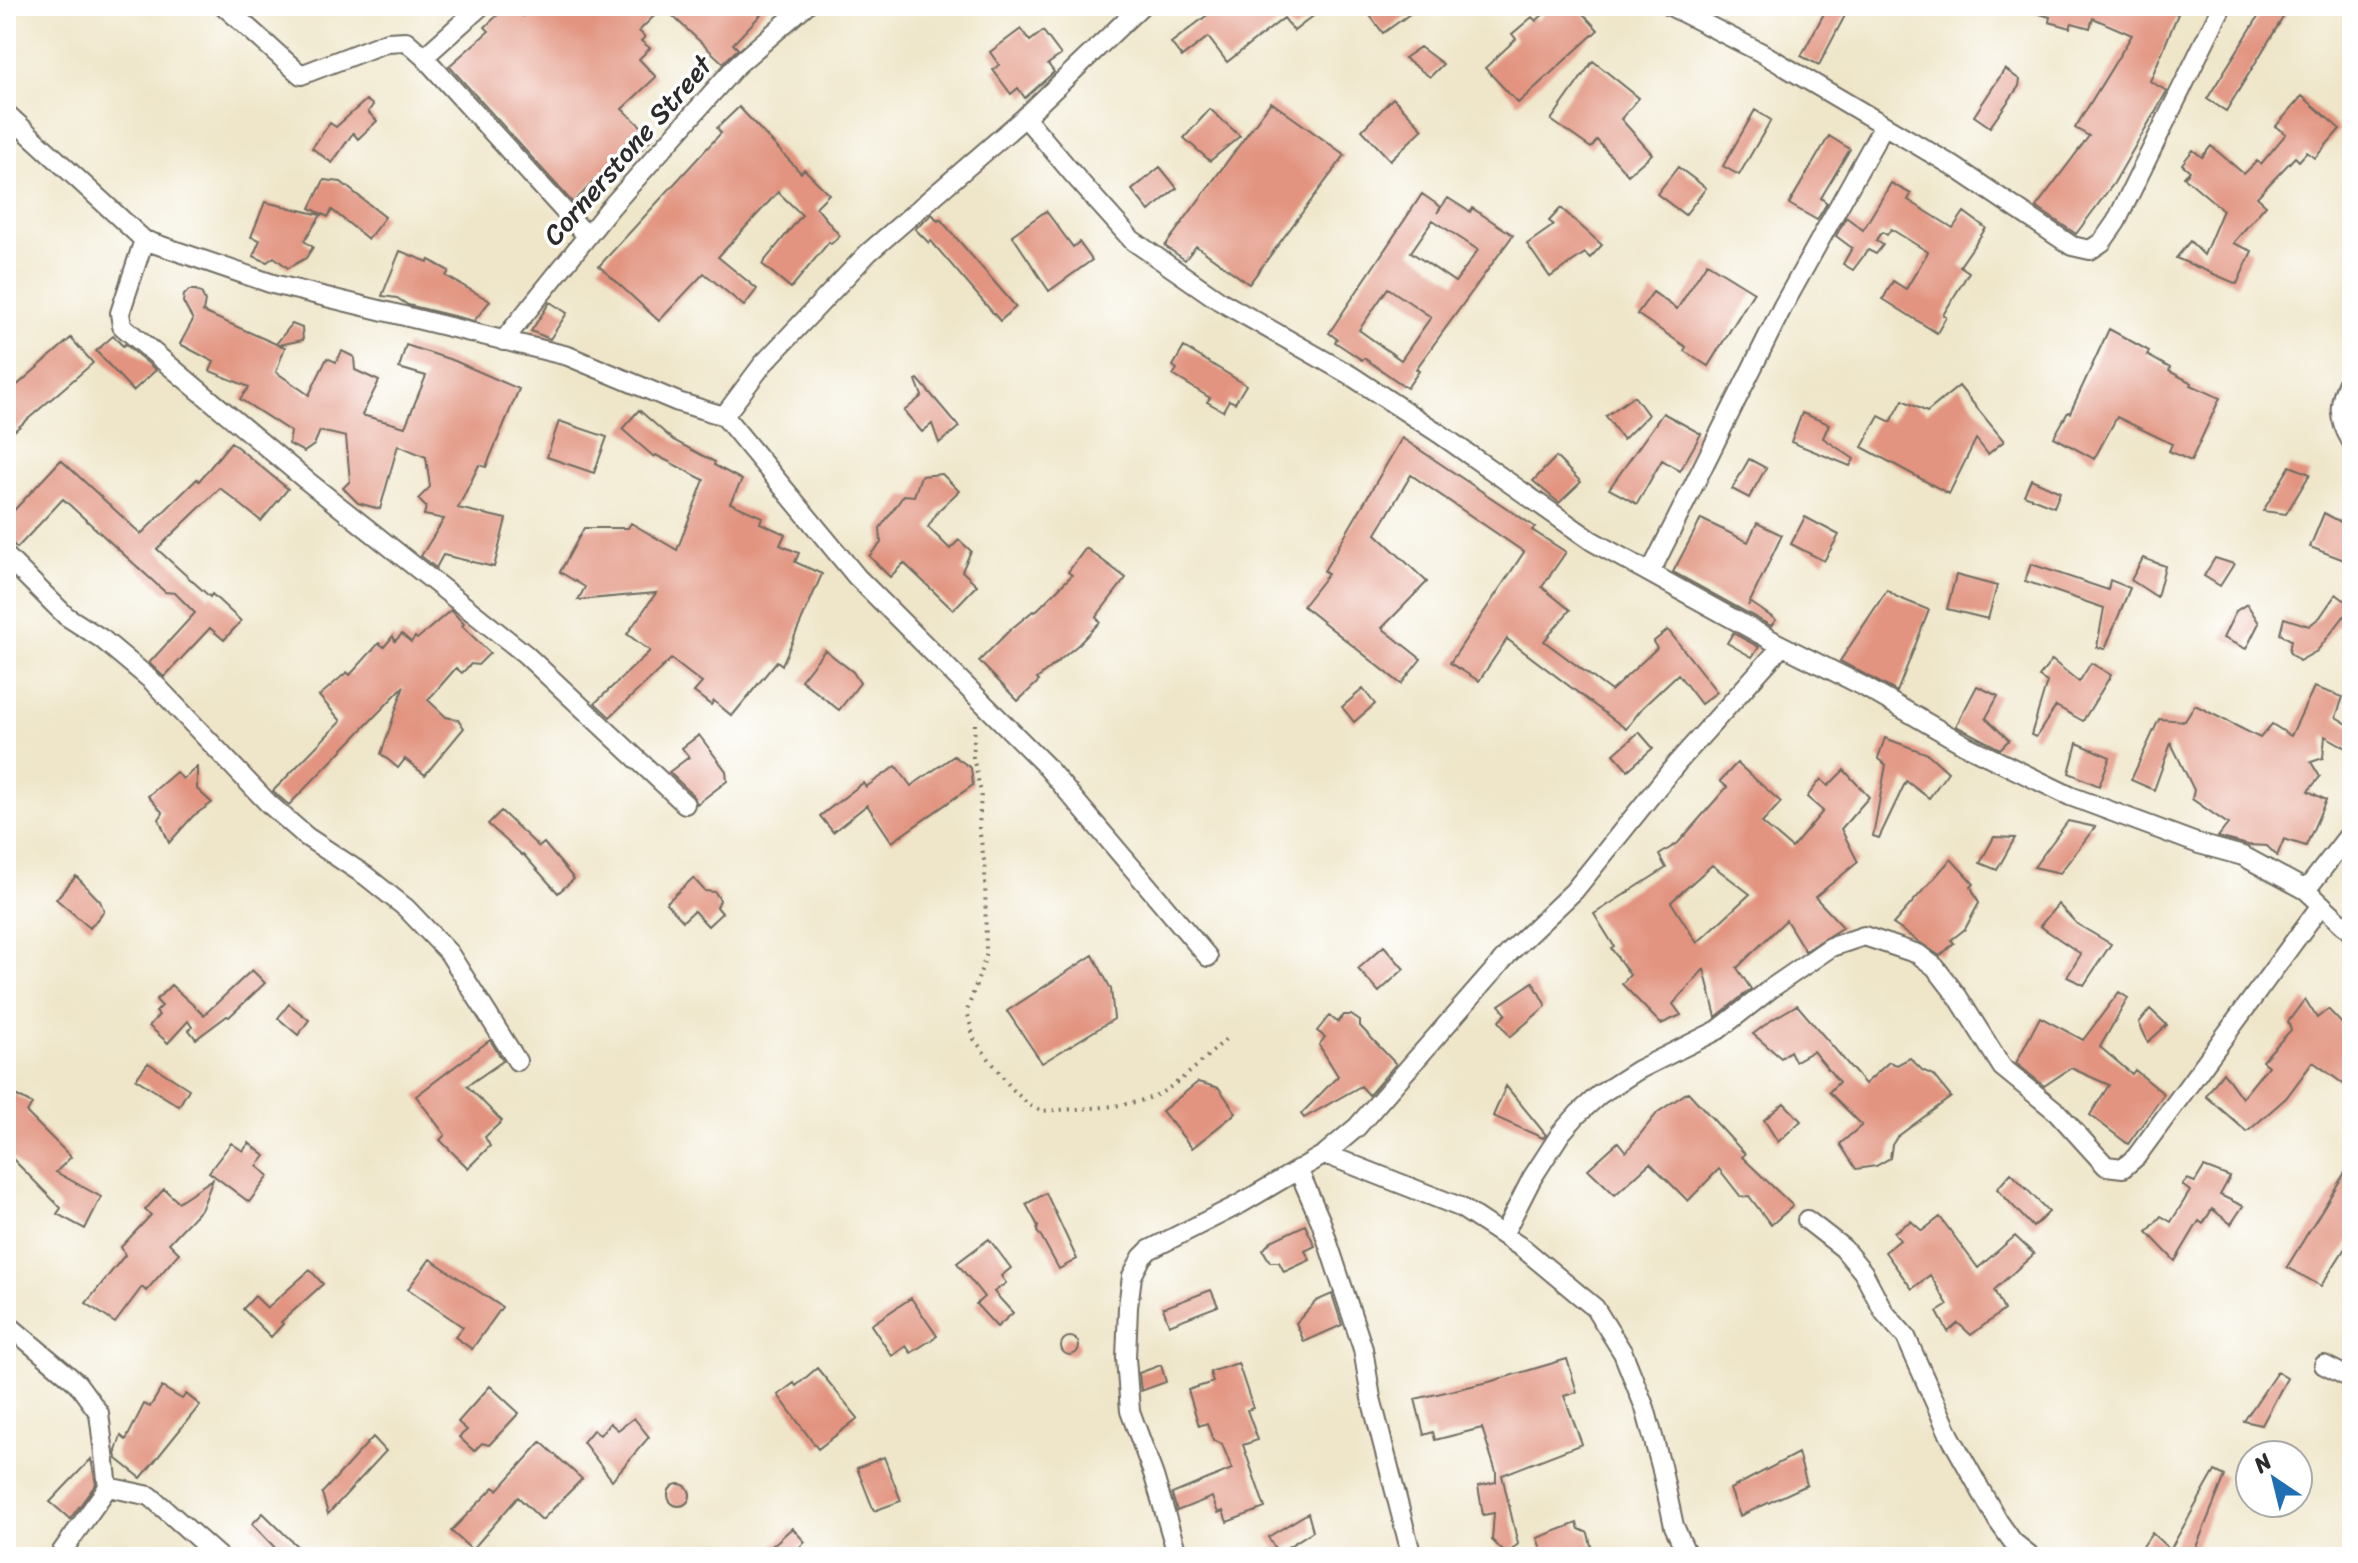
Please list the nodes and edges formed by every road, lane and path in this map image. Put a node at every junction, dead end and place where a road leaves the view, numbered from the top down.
1 (224, 6) edge
2 (481, 6) edge
3 (805, 6) edge
4 (1141, 6) edge
5 (1670, 6) edge
6 (2222, 6) edge
7 (424, 57) junction
8 (6, 113) edge
9 (1025, 117) junction
10 (1884, 125) junction
11 (587, 236) junction
12 (144, 240) junction
13 (503, 341) junction
14 (2352, 373) edge
15 (724, 416) junction
16 (2352, 442) edge
17 (6, 556) edge
18 (1650, 573) junction
19 (1782, 646) junction
20 (977, 697) junction
21 (685, 804) dead end
22 (2352, 831) edge
23 (2306, 890) junction
24 (2321, 905) junction
25 (2352, 933) edge
26 (1208, 957) dead end
27 (1226, 1039) dead end
28 (517, 1061) dead end
29 (1325, 1154) junction
30 (1298, 1169) junction
31 (1807, 1220) dead end
32 (1503, 1235) junction
33 (6, 1323) edge
34 (2324, 1365) dead end
35 (2352, 1379) edge
36 (108, 1487) junction
37 (58, 1557) edge
38 (219, 1557) edge
39 (1178, 1557) edge
40 (1412, 1557) edge
41 (1688, 1557) edge
42 (2032, 1557) edge

1 - 7 street
2 - 7 street
3 - 11 street, Cornerstone Street
4 - 9 street
5 - 10 street
6 - 10 street
7 - 11 street
8 - 12 street
9 - 15 street
9 - 18 street
10 - 18 street
11 - 13 street, Cornerstone Street
12 - 13 street
12 - 21 street
13 - 15 street
14 - 16 street
15 - 20 street
17 - 28 street
18 - 19 street
19 - 23 street
19 - 29 street
20 - 26 street
20 - 27 path
22 - 23 street
23 - 24 street
24 - 25 street
24 - 32 street
29 - 30 street
29 - 32 street
30 - 39 street
30 - 40 street
31 - 42 street
32 - 41 street
33 - 36 street
34 - 35 street
36 - 37 street
36 - 38 street

